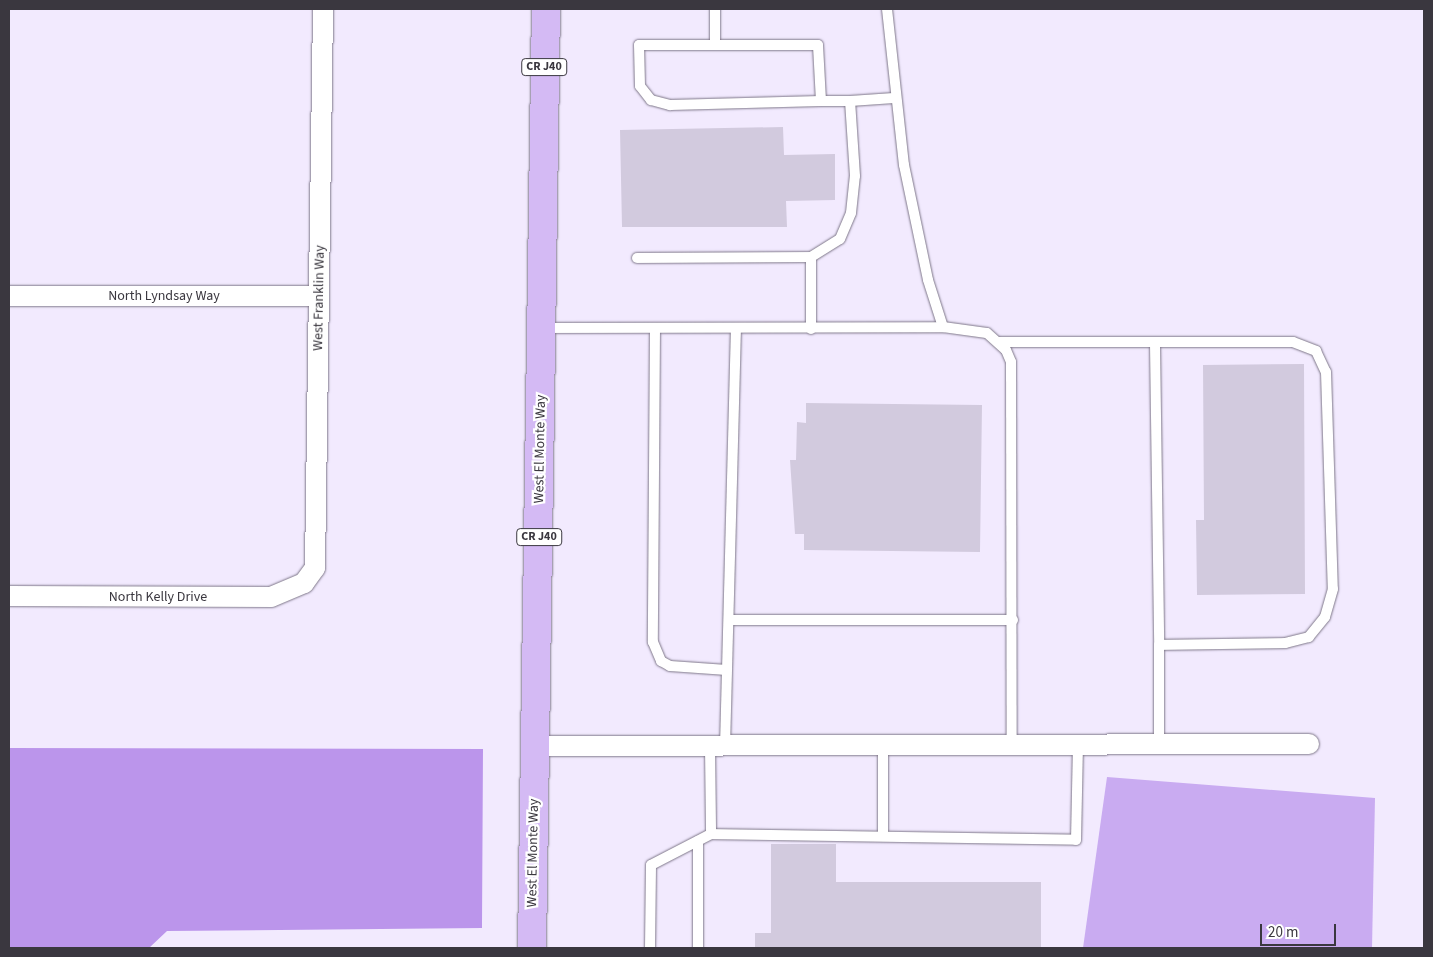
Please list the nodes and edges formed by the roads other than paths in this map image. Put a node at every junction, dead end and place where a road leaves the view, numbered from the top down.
1 (323, 9) edge
2 (546, 9) edge
3 (714, 9) edge
4 (887, 9) edge
5 (714, 44) junction
6 (894, 98) junction
7 (821, 101) junction
8 (850, 101) junction
9 (811, 257) junction
10 (638, 258) dead end
11 (9, 296) edge
12 (319, 296) junction
13 (943, 327) junction
14 (542, 328) junction
15 (655, 328) junction
16 (736, 328) junction
17 (810, 329) junction
18 (999, 342) junction
19 (1155, 344) junction
20 (304, 583) joint
21 (9, 596) edge
22 (730, 620) junction
23 (1014, 620) junction
24 (1159, 645) junction
25 (727, 670) junction
26 (1159, 744) junction
27 (1309, 744) dead end
28 (535, 746) junction
29 (1012, 746) junction
30 (1078, 746) junction
31 (717, 747) junction
32 (883, 747) junction
33 (711, 834) junction
34 (883, 834) junction
35 (698, 841) junction
36 (532, 948) edge
37 (650, 948) edge
38 (698, 948) edge

1 - 12 street, West Franklin Way
2 - 14 main road, West El Monte Way / CR J40
3 - 5 lane
4 - 6 lane
5 - 7 lane
5 - 7 lane
6 - 8 lane
6 - 13 lane
7 - 8 lane
8 - 9 lane
9 - 10 lane
9 - 17 lane
11 - 12 street, North Lyndsay Way
12 - 20 street, West Franklin Way
13 - 17 lane
13 - 18 lane
14 - 15 lane
14 - 28 main road, West El Monte Way / CR J40
15 - 16 lane
15 - 25 lane
16 - 17 lane
16 - 22 lane
18 - 19 lane
18 - 23 lane
19 - 24 lane
19 - 24 lane
20 - 21 street, North Kelly Drive
22 - 23 lane
22 - 25 lane
23 - 29 lane
24 - 26 lane
25 - 31 lane
26 - 27 street
26 - 30 street
28 - 31 street
28 - 36 main road, West El Monte Way / CR J40
29 - 30 street
29 - 32 street
30 - 34 lane
31 - 32 street
31 - 33 lane
32 - 34 lane
33 - 34 lane
33 - 35 lane
35 - 37 lane
35 - 38 lane

